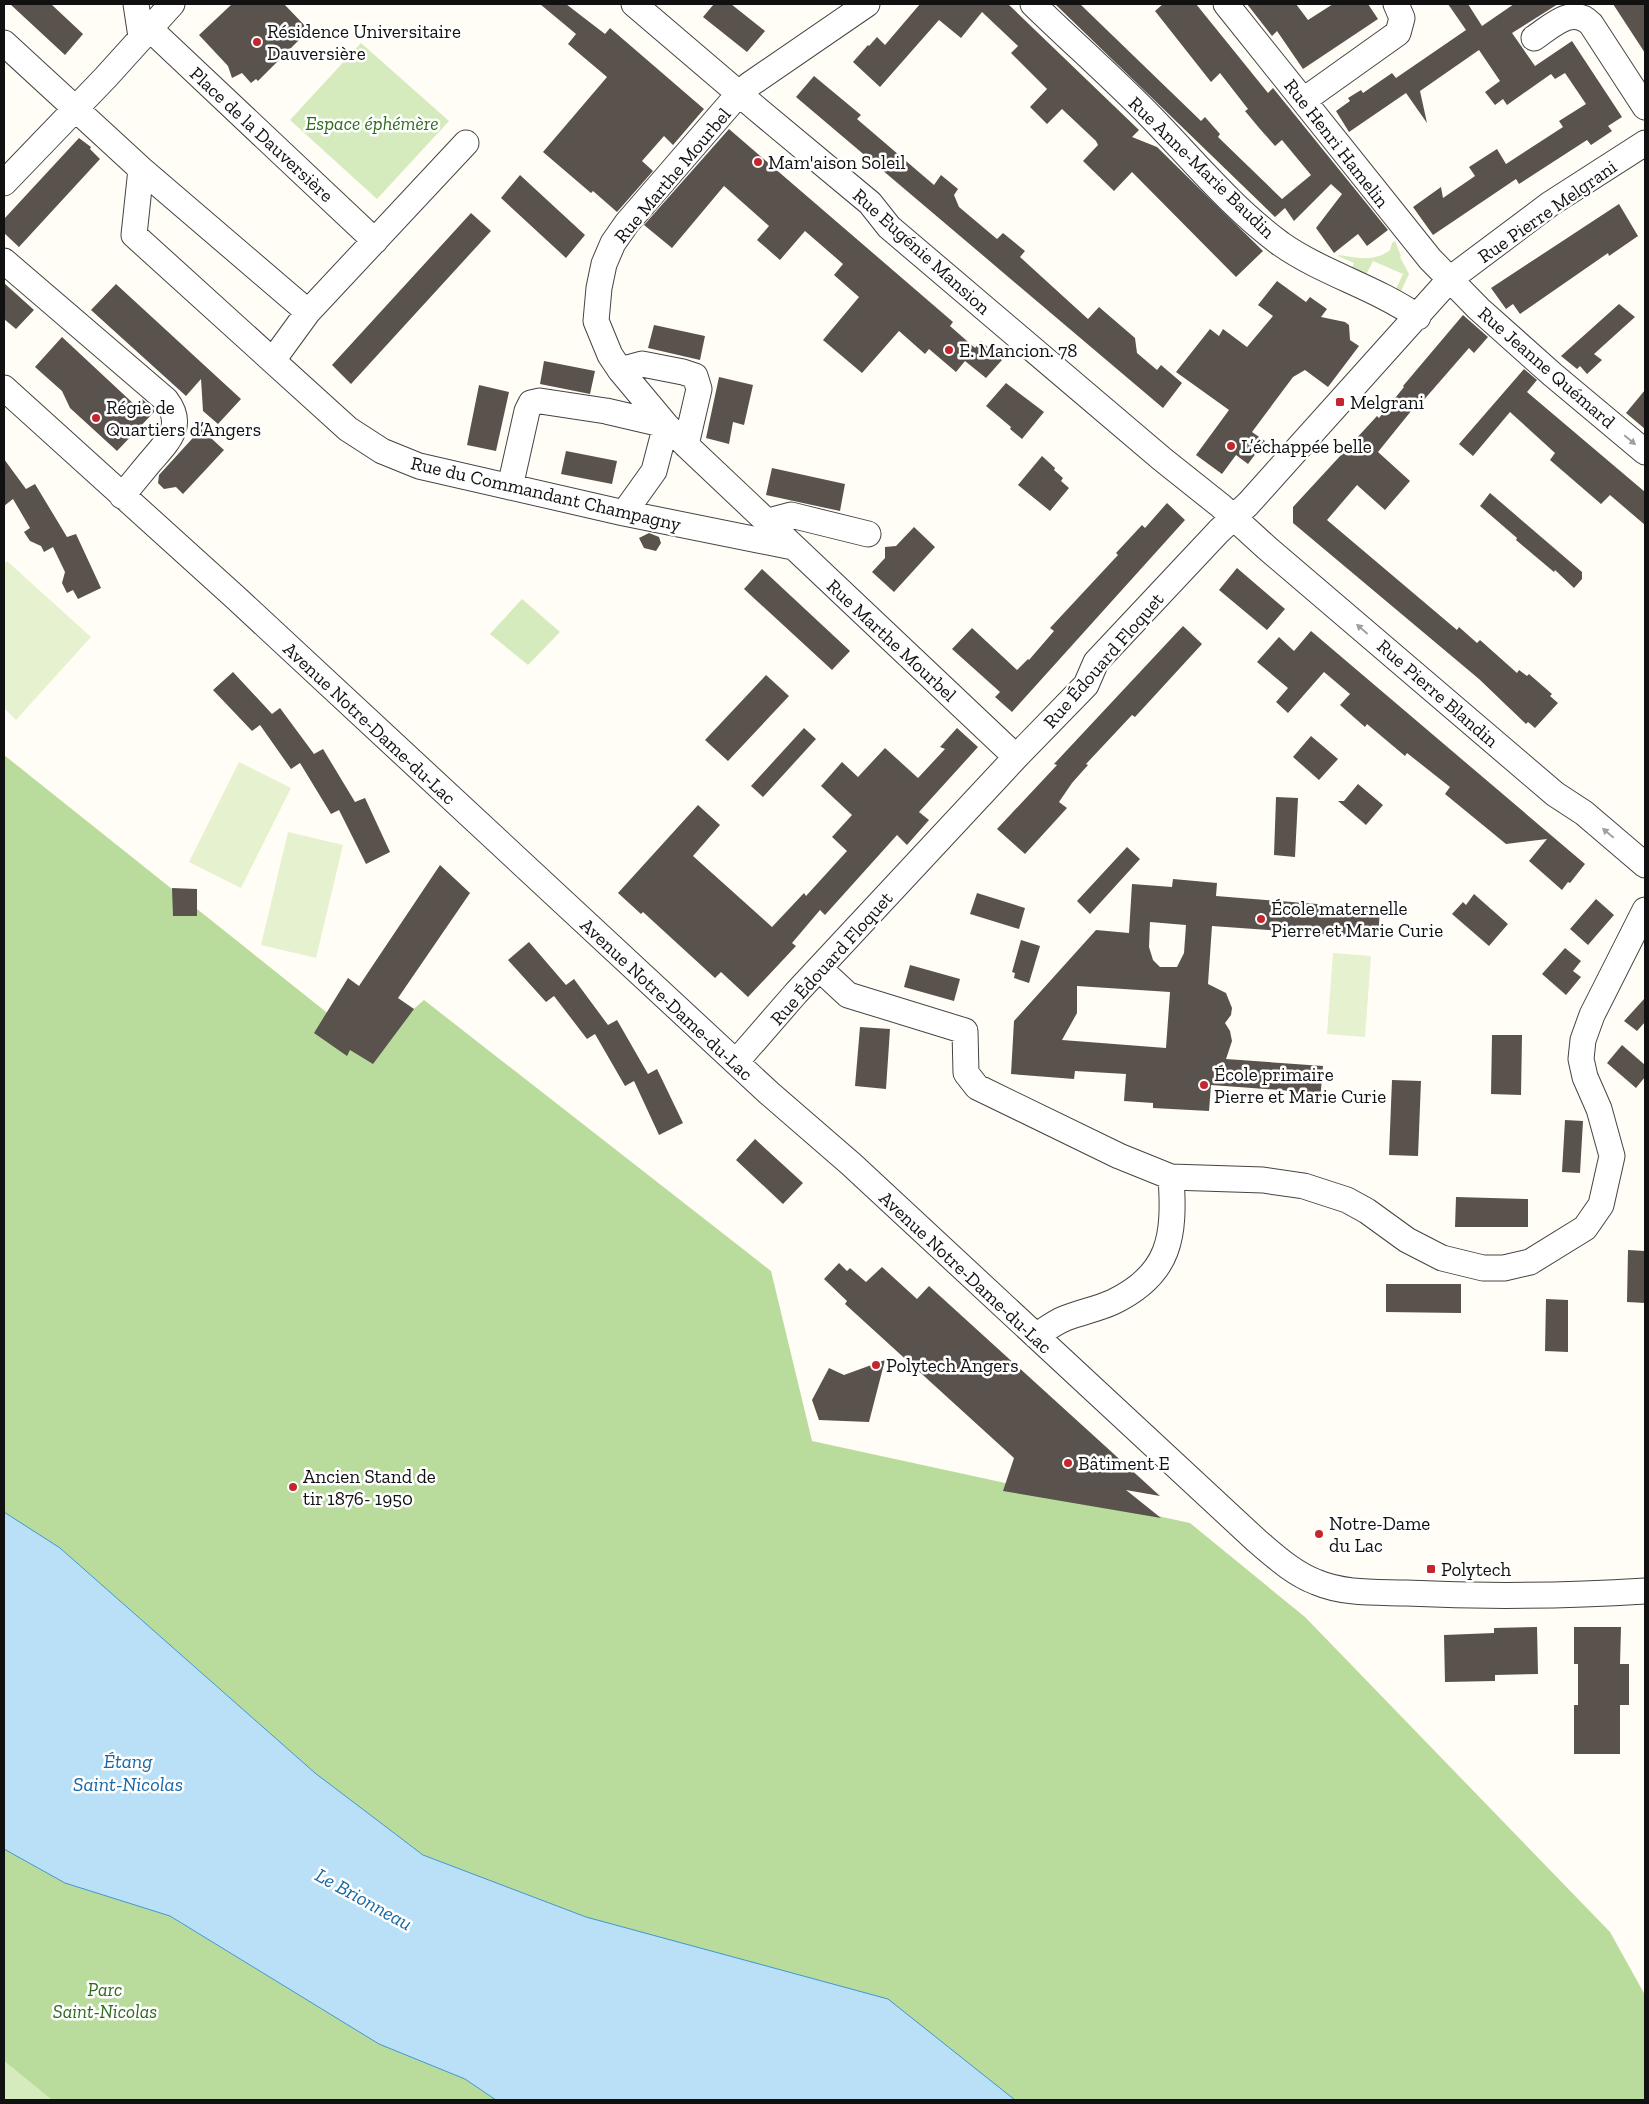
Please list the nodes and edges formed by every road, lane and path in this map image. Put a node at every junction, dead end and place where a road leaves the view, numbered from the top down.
1 (136, 4) edge
2 (172, 4) edge
3 (634, 4) edge
4 (867, 4) edge
5 (1033, 4) edge
6 (1226, 4) edge
7 (1396, 4) edge
8 (145, 33) junction
9 (1534, 38) dead end
10 (4, 43) edge
11 (740, 95) junction
12 (1304, 100) junction
13 (1645, 107) edge
14 (74, 109) junction
15 (466, 143) dead end
16 (1645, 144) edge
17 (140, 169) junction
18 (4, 183) edge
19 (375, 241) junction
20 (4, 261) edge
21 (1450, 279) junction
22 (308, 312) junction
23 (1418, 317) junction
24 (273, 360) junction
25 (620, 370) junction
26 (4, 388) edge
27 (666, 426) junction
28 (686, 445) junction
29 (1645, 452) edge
30 (510, 487) junction
31 (122, 496) junction
32 (624, 513) junction
33 (1234, 517) junction
34 (768, 524) junction
35 (868, 534) dead end
36 (793, 547) junction
37 (1016, 757) junction
38 (1645, 865) edge
39 (1645, 910) edge
40 (820, 969) junction
41 (736, 1062) junction
42 (1171, 1177) junction
43 (1036, 1336) junction
44 (1645, 1591) edge

1 - 8 street
2 - 8 street
3 - 11 street, Rue Eugénie Mansion
4 - 11 street, Rue Marthe Mourbel
5 - 23 street, Rue Anne-Marie Baudin
6 - 12 street, Rue Henri Hamelin
7 - 12 street
8 - 14 street
8 - 19 street, Place de la Dauversière
9 - 13 street
10 - 14 street
11 - 25 street, Rue Marthe Mourbel
11 - 33 street, Rue Eugénie Mansion
12 - 21 street, Rue Henri Hamelin
14 - 17 street
14 - 18 street
15 - 19 street
16 - 21 street, Rue Pierre Melgrani
17 - 22 street
17 - 24 street
19 - 22 street
20 - 31 street
21 - 23 street, Rue Édouard Floquet
21 -> 29 street, Rue Jeanne Quémard
22 - 24 street
23 - 33 street, Rue Édouard Floquet
24 - 30 street, Rue du Commandant Champagny
25 - 27 street, Rue Marthe Mourbel
25 - 28 street
26 - 31 street, Avenue Notre-Dame-du-Lac
27 - 28 street, Rue Marthe Mourbel
27 - 30 street
27 - 32 street
28 - 34 street, Rue Marthe Mourbel
30 - 32 street, Rue du Commandant Champagny
31 - 41 street, Avenue Notre-Dame-du-Lac
32 - 36 street, Rue du Commandant Champagny
33 - 37 street, Rue Édouard Floquet
38 -> 33 street, Rue Pierre Blandin
34 - 35 street
34 - 36 street, Rue Marthe Mourbel
36 - 37 street, Rue Marthe Mourbel
37 - 40 street, Rue Édouard Floquet
39 - 42 street
40 - 41 street, Rue Édouard Floquet
40 - 42 street
41 - 43 street, Avenue Notre-Dame-du-Lac
42 - 43 street
43 - 44 street, Avenue Notre-Dame-du-Lac

